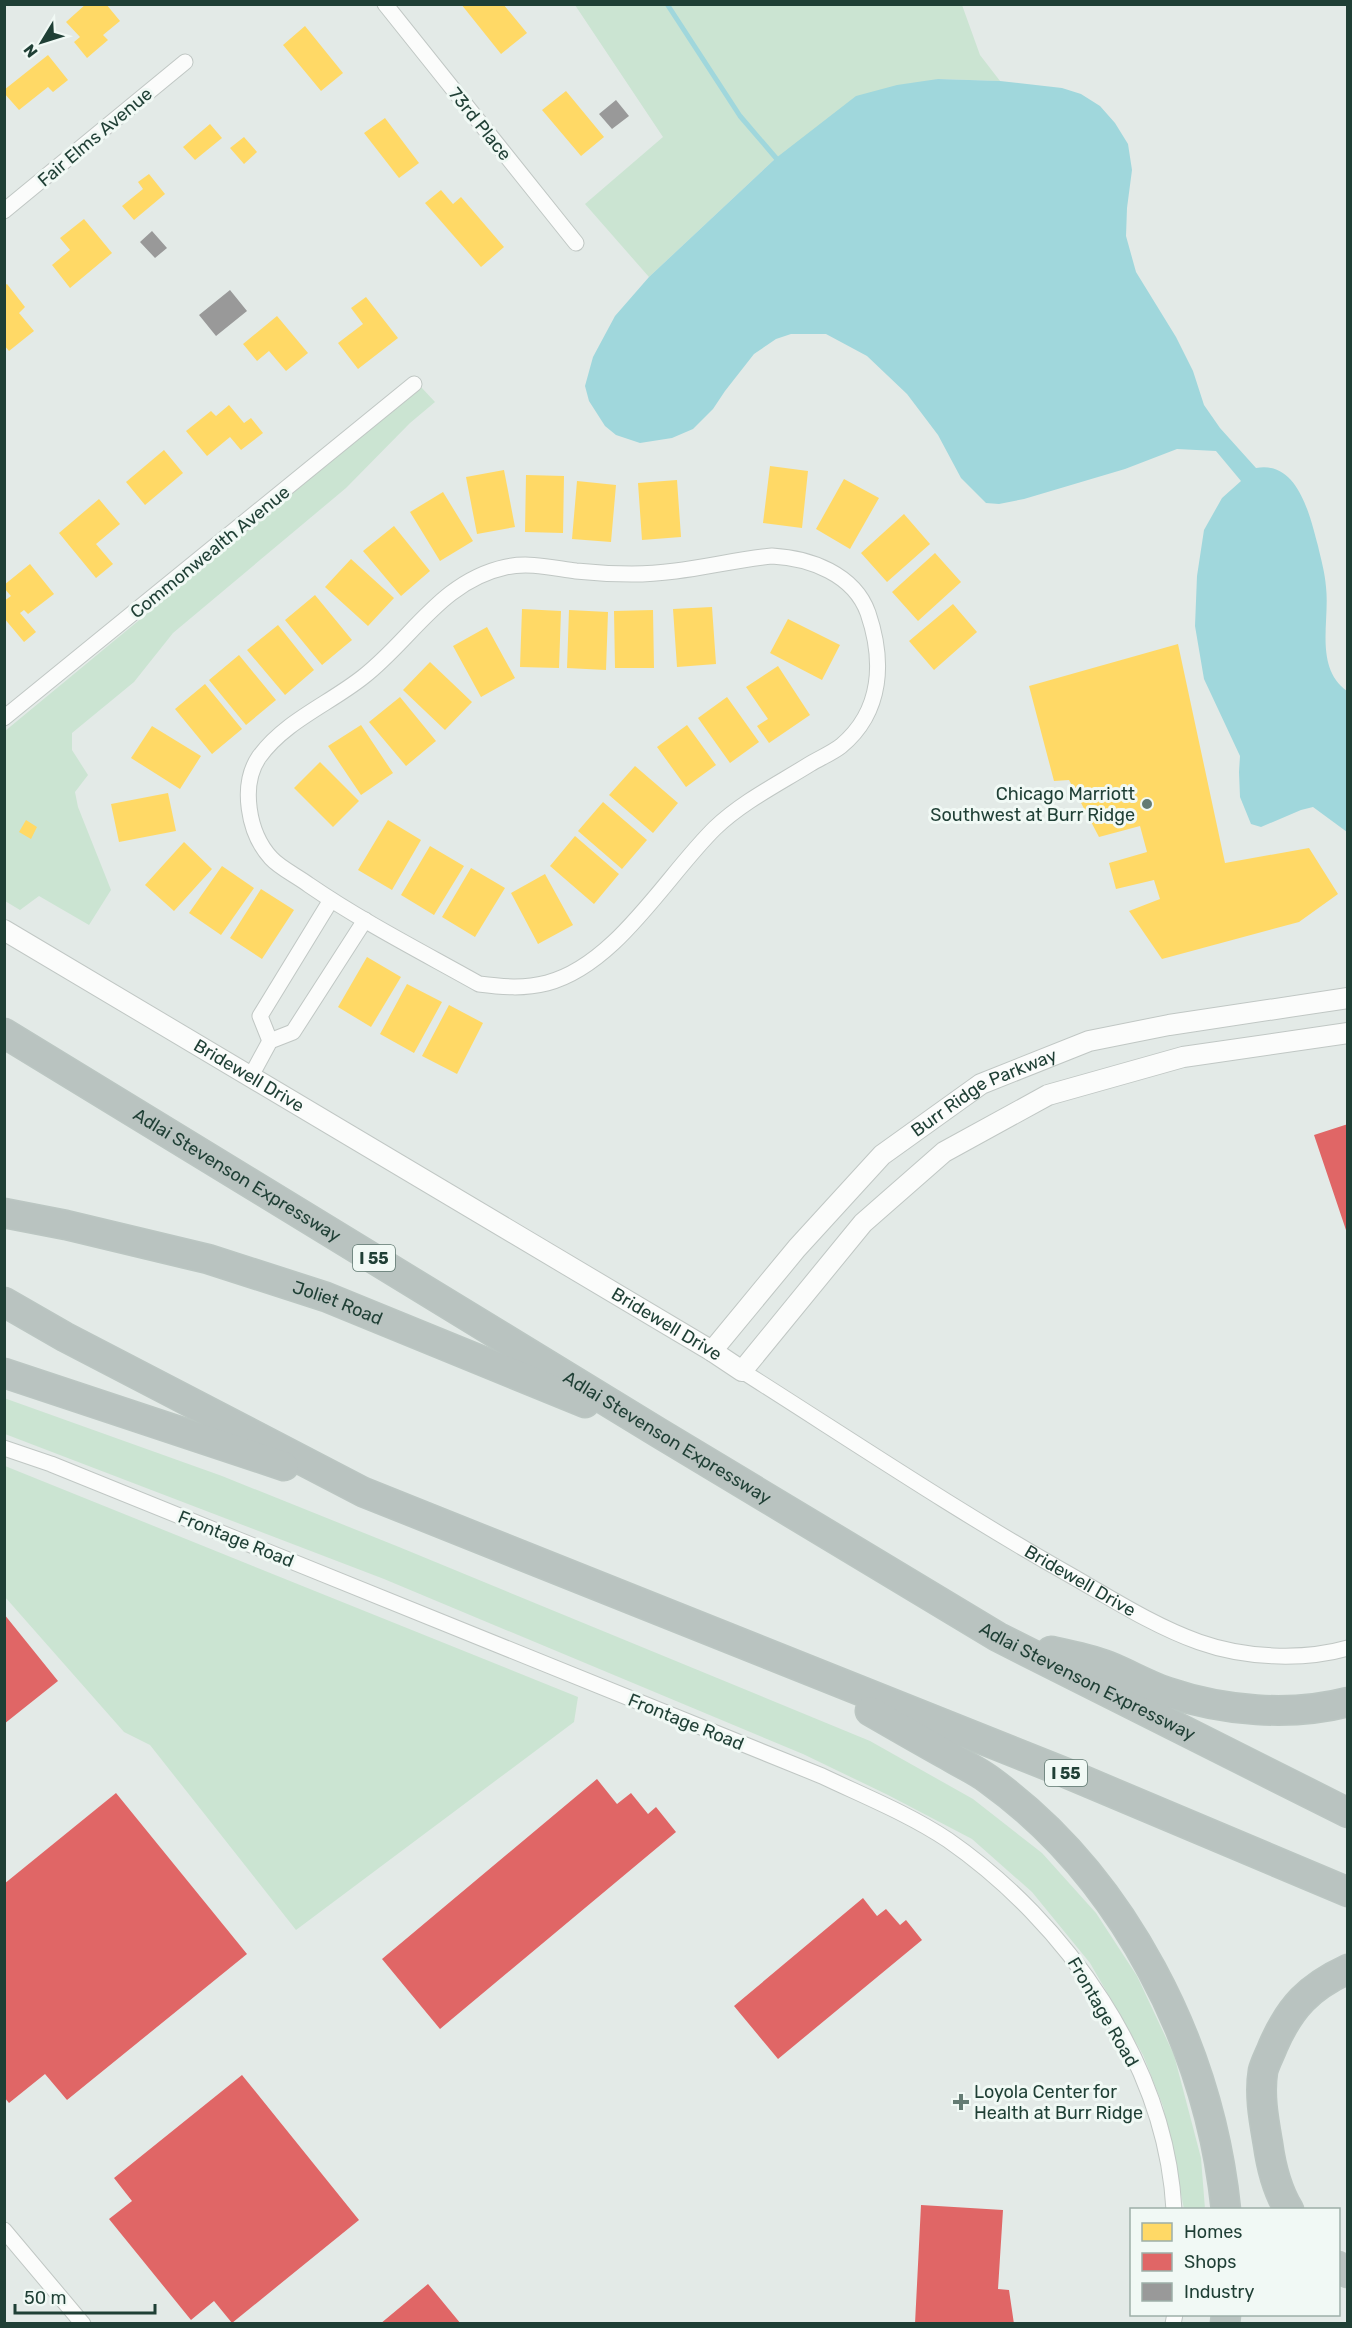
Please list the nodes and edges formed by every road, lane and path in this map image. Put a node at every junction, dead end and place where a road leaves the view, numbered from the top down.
1 (385, 4) edge
2 (185, 62) dead end
3 (4, 211) edge
4 (576, 243) dead end
5 (414, 384) dead end
6 (4, 718) edge
7 (331, 900) junction
8 (364, 920) junction
9 (4, 930) edge
10 (1347, 998) edge
11 (4, 1017) edge
12 (4, 1033) edge
13 (1347, 1033) edge
14 (270, 1041) junction
15 (251, 1076) junction
16 (88, 1084) junction
17 (4, 1213) edge
18 (4, 1302) edge
19 (712, 1351) junction
20 (742, 1371) junction
21 (4, 1373) edge
22 (659, 1433) junction
23 (4, 1448) edge
24 (363, 1492) junction
25 (998, 1637) junction
26 (1347, 1647) edge
27 (781, 1660) junction
28 (1347, 1702) edge
29 (1347, 1813) edge
30 (1347, 1892) edge
31 (1347, 1969) edge
32 (1174, 2208) edge
33 (1226, 2208) edge
34 (1287, 2208) edge
35 (4, 2230) edge
36 (83, 2324) edge

1 - 4 street, 73rd Place
2 - 3 street, Fair Elms Avenue
5 - 6 street, Commonwealth Avenue
7 - 8 street
7 - 8 street
7 - 14 street
8 - 14 street
9 - 15 street, Bridewell Drive
10 - 19 street, Burr Ridge Parkway
11 - 16 highway
12 - 16 highway, Adlai Stevenson Expressway / I 55
13 - 20 street, Burr Ridge Parkway
14 - 15 street
15 - 19 street, Bridewell Drive
16 - 22 highway, Adlai Stevenson Expressway / I 55
17 - 22 highway, Joliet Road
18 - 24 highway, I 55
19 - 20 street, Bridewell Drive
20 - 26 street, Bridewell Drive
21 - 24 highway
22 - 25 highway, Adlai Stevenson Expressway / I 55
23 - 32 street, Frontage Road
24 - 27 highway, I 55
25 - 28 highway
25 - 29 highway, Adlai Stevenson Expressway / I 55
27 - 30 highway, I 55
27 - 33 highway
31 - 34 highway
35 - 36 street

